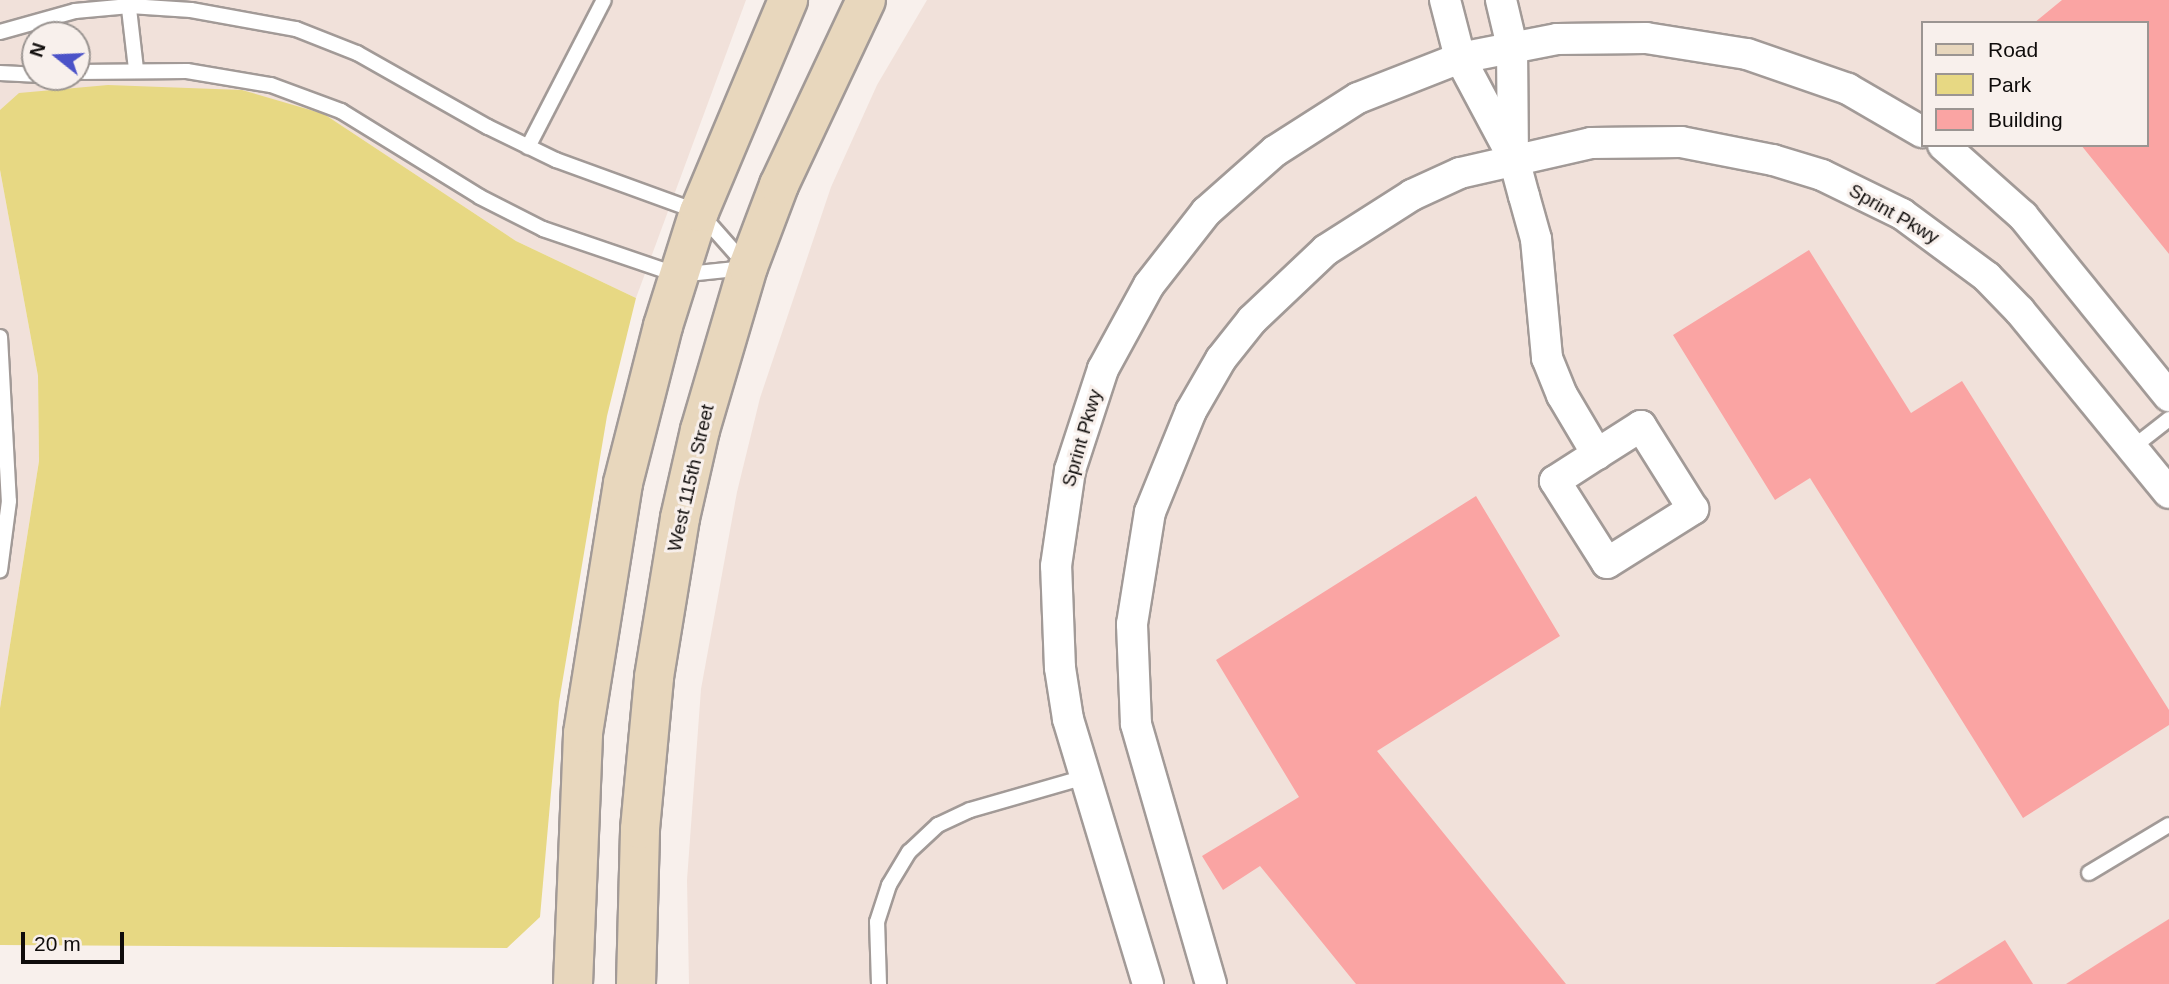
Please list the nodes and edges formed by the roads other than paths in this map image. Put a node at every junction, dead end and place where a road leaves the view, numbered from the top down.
1 (604, 0) edge
2 (788, 0) edge
3 (866, 0) edge
4 (1445, 0) edge
5 (1501, 0) edge
6 (129, 3) edge
7 (0, 32) edge
8 (1512, 46) junction
9 (1460, 58) junction
10 (136, 69) junction
11 (91, 71) edge
12 (0, 73) edge
13 (21, 74) edge
14 (1920, 131) edge
15 (528, 147) junction
16 (1945, 147) edge
17 (1514, 159) junction
18 (699, 212) junction
19 (748, 267) junction
20 (678, 275) junction
21 (0, 337) edge
22 (2169, 397) edge
23 (3, 413) edge
24 (2169, 419) edge
25 (2132, 448) junction
26 (1597, 454) junction
27 (2169, 493) edge
28 (0, 570) edge
29 (1085, 777) junction
30 (2169, 825) edge
31 (2089, 873) dead end
32 (573, 984) edge
33 (636, 984) edge
34 (879, 984) edge
35 (1148, 984) edge
36 (1211, 984) edge

1 - 15 lane
2 - 18 street
3 - 19 street, West 115th Street
4 - 9 street
5 - 8 street
6 - 7 lane
6 - 10 lane
6 - 15 lane
8 - 9 street, Sprint Pkwy
8 - 14 street, Sprint Pkwy
8 - 17 street
9 - 17 street
9 - 29 street, Sprint Pkwy
10 - 11 lane
10 - 20 lane
12 - 13 lane
15 - 18 lane
16 - 22 street
17 - 25 street, Sprint Pkwy
17 - 26 street
17 - 36 street, Sprint Pkwy
18 - 19 lane
18 - 20 street
19 - 20 lane
19 - 33 street, West 115th Street
20 - 32 street
21 - 23 lane
23 - 28 lane
24 - 25 lane
25 - 27 street, Sprint Pkwy
26 - 26 street
29 - 34 lane
29 - 35 street, Sprint Pkwy
30 - 31 lane

